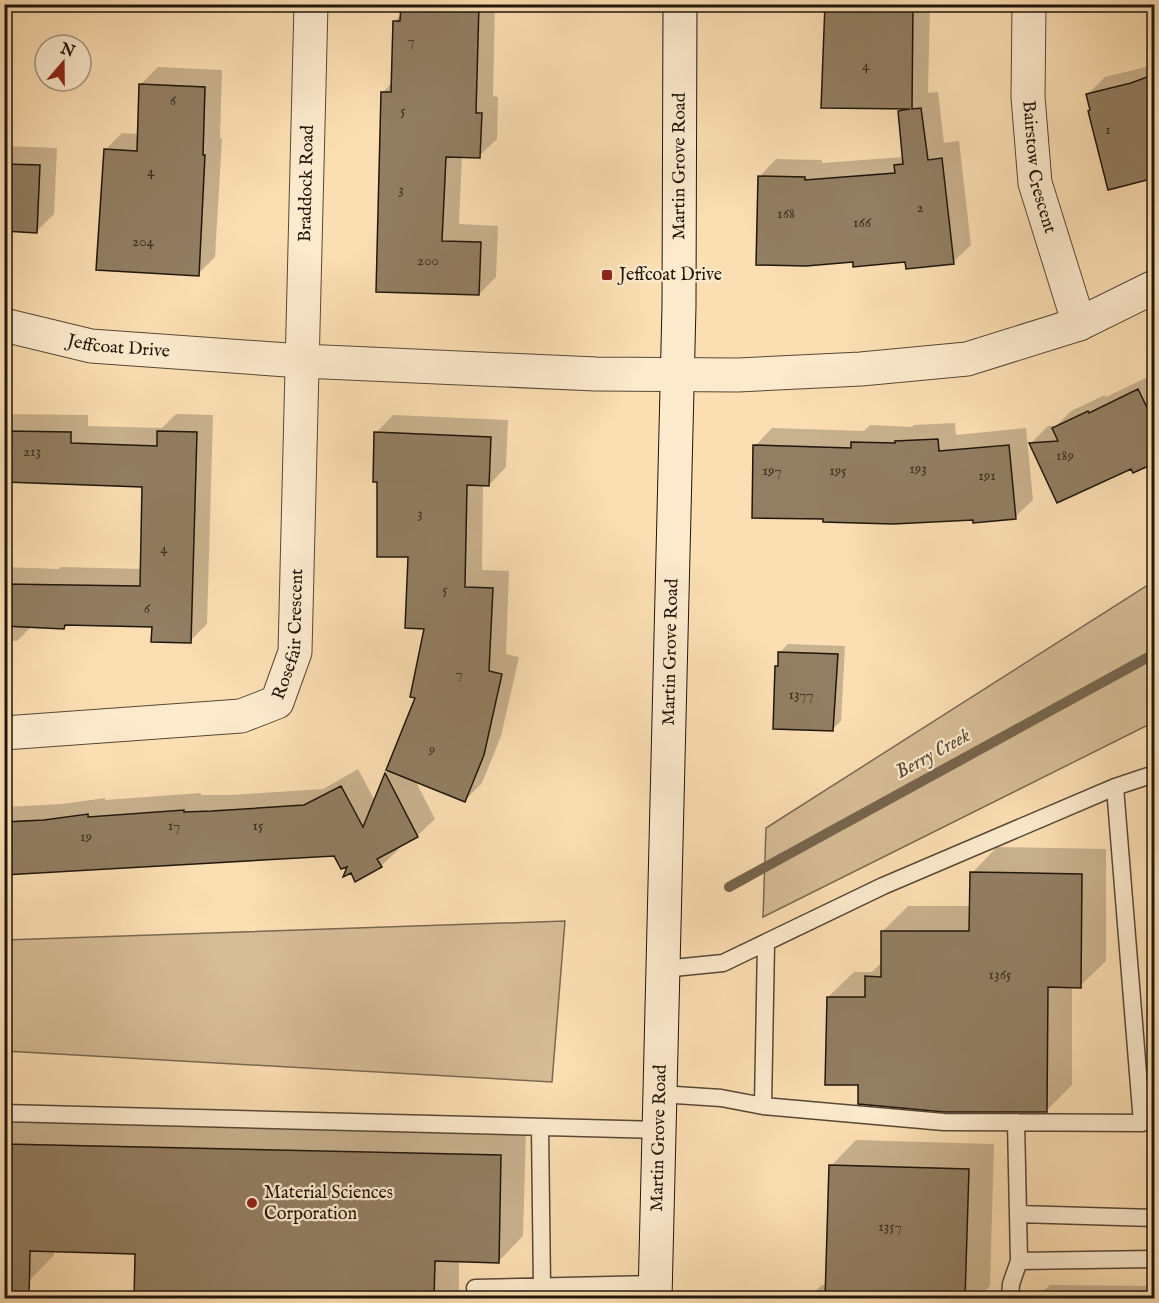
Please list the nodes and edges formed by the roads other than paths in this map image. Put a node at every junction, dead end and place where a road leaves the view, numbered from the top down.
1 (311, 4) edge
2 (681, 4) edge
3 (1029, 4) edge
4 (1155, 287) edge
5 (1079, 324) junction
6 (4, 326) edge
7 (302, 361) junction
8 (676, 374) junction
9 (4, 733) edge
10 (1155, 774) edge
11 (1115, 786) junction
12 (766, 943) junction
13 (663, 969) junction
14 (660, 1094) junction
15 (763, 1106) junction
16 (4, 1113) edge
17 (1016, 1122) junction
18 (1148, 1123) edge
19 (540, 1128) junction
20 (660, 1130) junction
21 (1018, 1214) junction
22 (1155, 1218) edge
23 (1155, 1259) edge
24 (1019, 1261) junction
25 (542, 1287) junction
26 (475, 1288) dead end
27 (655, 1291) edge
28 (1010, 1299) edge

1 - 7 street, Braddock Road
2 - 8 street, Martin Grove Road
3 - 5 street, Bairstow Crescent
4 - 5 street, Jeffcoat Drive
5 - 8 street, Jeffcoat Drive
6 - 7 street, Jeffcoat Drive
7 - 8 street, Jeffcoat Drive
7 - 9 street, Rosefair Crescent
8 - 13 street, Martin Grove Road
10 - 11 lane
11 - 12 lane
11 - 18 lane
12 - 13 lane
12 - 15 lane
13 - 14 street, Martin Grove Road
14 - 15 lane
14 - 20 street, Martin Grove Road
15 - 17 lane
16 - 19 lane
17 - 18 lane
17 - 21 lane
19 - 20 lane
19 - 25 lane
20 - 27 street, Martin Grove Road
21 - 22 lane
21 - 24 lane
23 - 24 lane
24 - 28 lane
25 - 26 lane
25 - 27 lane

